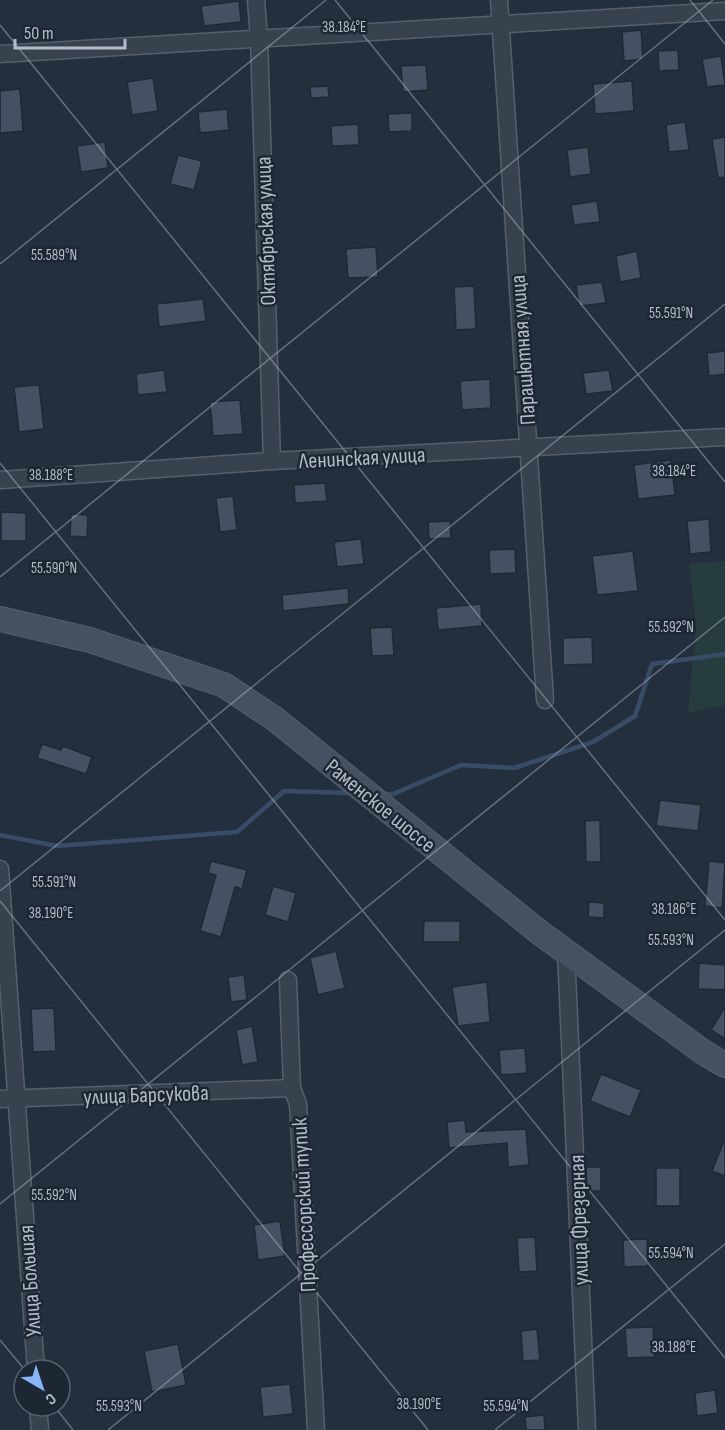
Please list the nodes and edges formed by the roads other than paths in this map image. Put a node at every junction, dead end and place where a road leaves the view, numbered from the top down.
1 (256, 0) edge
2 (499, 0) edge
3 (725, 11) edge
4 (500, 24) junction
5 (259, 38) junction
6 (0, 54) edge
7 (725, 437) edge
8 (528, 449) junction
9 (272, 461) junction
10 (0, 480) edge
11 (0, 619) edge
12 (545, 700) dead end
13 (0, 869) edge
14 (566, 951) junction
15 (288, 980) dead end
16 (725, 1065) edge
17 (292, 1088) junction
18 (8, 1099) edge
19 (35, 1358) edge
20 (316, 1430) edge
21 (587, 1430) edge

1 - 5 street, Октябрьская улица
2 - 4 street, Парашютная улица
3 - 4 street
4 - 5 street
4 - 8 street, Парашютная улица
5 - 6 street
5 - 9 street, Октябрьская улица
7 - 8 street, Ленинская улица
8 - 9 street, Ленинская улица
8 - 12 street, Парашютная улица
9 - 10 street, Ленинская улица
11 - 14 main road, Раменское шоссе
13 - 18 street, Улица Большая
14 - 16 main road, Раменское шоссе
14 - 21 street, улица Фрезерная
15 - 17 street, Профессорский тупик
17 - 18 street, улица Барсукова
17 - 20 street, Профессорский тупик
18 - 19 street, Улица Большая

